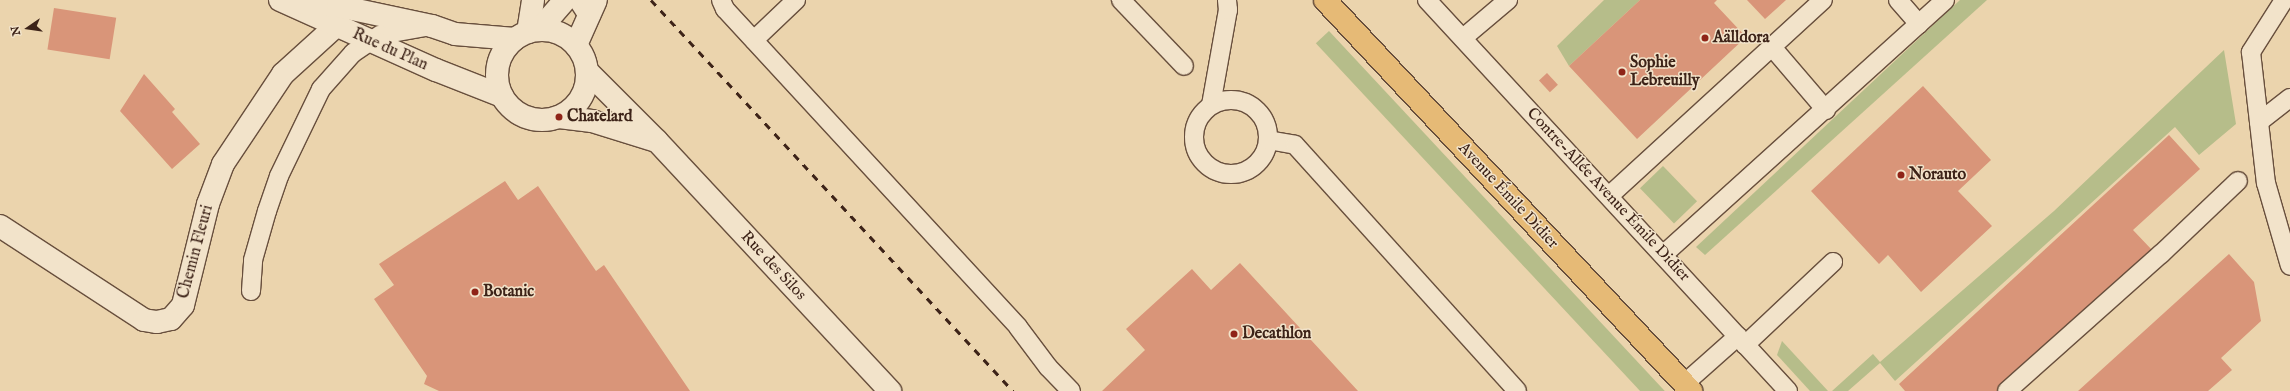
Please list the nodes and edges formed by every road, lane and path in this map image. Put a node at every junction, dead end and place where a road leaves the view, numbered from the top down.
1 (281, 0) edge
2 (533, 0) edge
3 (565, 0) edge
4 (796, 0) edge
5 (1121, 0) edge
6 (1227, 0) edge
7 (1325, 0) edge
8 (1427, 0) edge
9 (1508, 0) edge
10 (1823, 0) edge
11 (1898, 0) edge
12 (1945, 0) edge
13 (2284, 0) edge
14 (724, 3) edge
15 (588, 5) edge
16 (1919, 24) junction
17 (337, 25) junction
18 (432, 26) junction
19 (527, 33) junction
20 (1463, 38) junction
21 (754, 40) junction
22 (371, 41) junction
23 (576, 46) junction
24 (1772, 47) junction
25 (1184, 66) dead end
26 (587, 71) junction
27 (502, 96) junction
28 (2290, 98) edge
29 (1211, 105) junction
30 (1826, 110) junction
31 (559, 117) junction
32 (2259, 122) junction
33 (1268, 140) junction
34 (657, 141) junction
35 (2238, 181) dead end
36 (1609, 196) junction
37 (0, 226) edge
38 (1663, 255) junction
39 (1833, 262) dead end
40 (2290, 266) edge
41 (252, 290) dead end
42 (1742, 341) junction
43 (1687, 388) edge
44 (890, 391) edge
45 (1071, 391) edge
46 (1517, 391) edge
47 (1788, 391) edge
48 (2007, 391) edge

1 - 17 street, Rue du Plan
1 - 18 street, Rue du Plan
2 - 19 street
3 - 19 street
4 - 21 lane
5 - 25 lane
6 - 29 lane
7 - 43 main road, Avenue Émile Didier
8 - 20 lane, Contre-Allée Avenue Émile Didier
9 - 20 lane
10 - 24 lane
11 - 16 lane
12 - 16 lane
13 - 32 lane
14 - 21 lane
15 - 23 street
16 - 30 lane
17 - 22 street, Rue du Plan
17 - 37 street, Chemin Fleuri
18 - 19 street, Rue du Plan
18 - 22 lane
19 - 23 street
19 - 27 street
20 - 36 lane, Contre-Allée Avenue Émile Didier
21 - 45 lane
22 - 27 street, Rue du Plan
22 - 41 lane
23 - 26 street
24 - 30 lane
24 - 36 lane
26 - 31 street
26 - 34 street, Rue des Silos
27 - 31 street
28 - 32 lane
29 - 33 lane
29 - 33 lane
30 - 38 lane
31 - 34 street, Rue des Silos
32 - 40 lane
33 - 46 lane
34 - 44 street, Rue des Silos
35 - 48 lane
36 - 38 lane, Contre-Allée Avenue Émile Didier
38 - 42 lane, Contre-Allée Avenue Émile Didier
39 - 42 lane
42 - 43 lane
42 - 47 lane, Contre-Allée Avenue Émile Didier

